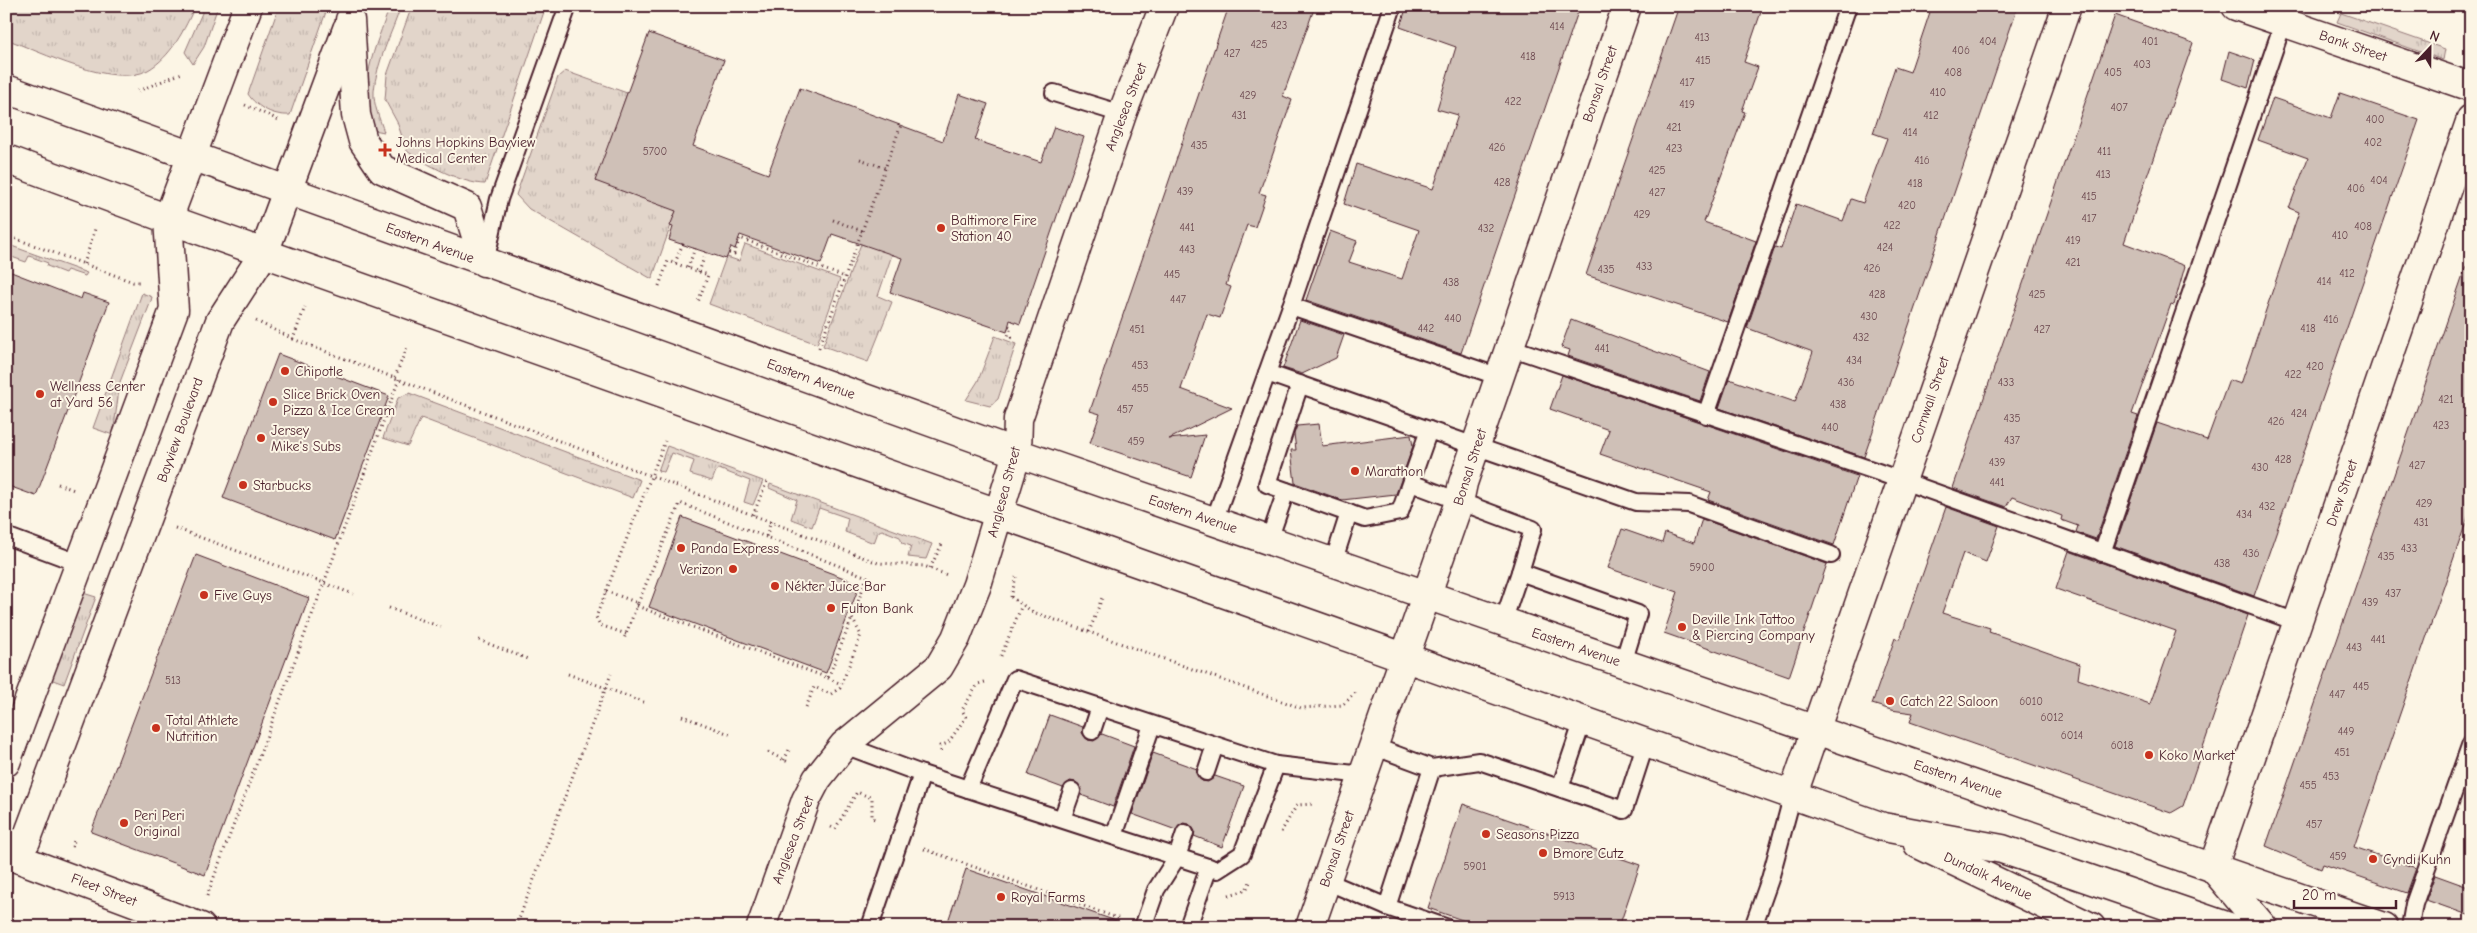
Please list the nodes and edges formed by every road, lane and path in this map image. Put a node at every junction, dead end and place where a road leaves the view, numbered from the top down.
1 (248, 6) edge
2 (568, 6) edge
3 (1164, 6) edge
4 (1393, 6) edge
5 (1627, 6) edge
6 (1848, 6) edge
7 (2067, 6) edge
8 (2236, 6) edge
9 (352, 13) edge
10 (2286, 14) edge
11 (182, 73) dead end
12 (2471, 87) edge
13 (6, 89) edge
14 (138, 91) dead end
15 (1054, 93) dead end
16 (246, 105) dead end
17 (1122, 114) junction
18 (2471, 119) edge
19 (286, 123) dead end
20 (901, 125) dead end
21 (192, 158) junction
22 (6, 159) edge
23 (860, 159) dead end
24 (885, 168) junction
25 (287, 191) junction
26 (168, 219) junction
27 (833, 220) dead end
28 (94, 229) dead end
29 (862, 231) junction
30 (6, 235) edge
31 (683, 243) dead end
32 (695, 248) dead end
33 (706, 252) dead end
34 (729, 252) dead end
35 (264, 253) junction
36 (484, 262) junction
37 (84, 264) junction
38 (675, 264) junction
39 (688, 268) junction
40 (699, 272) junction
41 (845, 277) junction
42 (142, 282) dead end
43 (659, 286) dead end
44 (698, 302) dead end
45 (1291, 306) junction
46 (304, 308) dead end
47 (254, 321) dead end
48 (293, 339) junction
49 (407, 347) dead end
50 (1509, 347) junction
51 (819, 348) dead end
52 (1267, 373) junction
53 (1500, 377) junction
54 (397, 378) junction
55 (1300, 384) junction
56 (1706, 414) junction
57 (1429, 430) junction
58 (665, 441) dead end
59 (1476, 447) junction
60 (1017, 453) junction
61 (650, 475) junction
62 (768, 479) dead end
63 (1902, 481) junction
64 (1411, 483) junction
65 (1286, 491) junction
66 (1459, 502) junction
67 (999, 513) junction
68 (1349, 513) junction
69 (753, 515) junction
70 (771, 521) junction
71 (1214, 521) junction
72 (190, 534) dead end
73 (6, 536) edge
74 (766, 537) junction
75 (1269, 540) junction
76 (942, 544) dead end
77 (2102, 553) junction
78 (1831, 555) dead end
79 (1333, 563) junction
80 (81, 564) junction
81 (930, 568) junction
82 (1520, 572) junction
83 (950, 576) dead end
84 (1016, 577) dead end
85 (324, 583) junction
86 (606, 591) junction
87 (353, 594) dead end
88 (1003, 595) dead end
89 (1425, 595) junction
90 (1011, 597) junction
91 (1102, 598) dead end
92 (638, 604) junction
93 (390, 608) dead end
94 (852, 618) junction
95 (1503, 622) junction
96 (2298, 622) junction
97 (441, 627) dead end
98 (1089, 632) junction
99 (626, 634) junction
100 (624, 639) dead end
101 (479, 640) dead end
102 (1404, 656) junction
103 (530, 660) dead end
104 (1623, 663) junction
105 (568, 674) dead end
106 (611, 674) dead end
107 (828, 678) junction
108 (842, 684) junction
109 (605, 688) junction
110 (1356, 691) dead end
111 (646, 703) dead end
112 (1100, 707) junction
113 (805, 710) dead end
114 (682, 716) dead end
115 (1583, 720) junction
116 (1152, 725) junction
117 (1815, 730) junction
118 (1092, 731) dead end
119 (732, 735) dead end
120 (1646, 742) junction
121 (2471, 743) edge
122 (844, 745) junction
123 (1215, 745) junction
124 (1373, 746) junction
125 (790, 748) dead end
126 (768, 752) dead end
127 (784, 760) junction
128 (6, 762) edge
129 (798, 766) dead end
130 (1276, 766) junction
131 (1432, 768) junction
132 (1206, 772) dead end
133 (922, 774) junction
134 (1363, 775) junction
135 (1560, 788) junction
136 (968, 789) junction
137 (1072, 791) dead end
138 (1793, 794) junction
139 (1062, 819) junction
140 (878, 820) dead end
141 (827, 826) dead end
142 (1883, 827) junction
143 (1186, 833) dead end
144 (1114, 836) junction
145 (926, 844) dead end
146 (6, 846) edge
147 (6, 854) edge
148 (1177, 857) junction
149 (1209, 867) junction
150 (2213, 868) junction
151 (1326, 881) junction
152 (206, 900) dead end
153 (1387, 907) junction
154 (1122, 919) dead end
155 (1189, 924) dead end
156 (2083, 925) edge
157 (201, 927) edge
158 (516, 927) edge
159 (761, 927) edge
160 (870, 927) edge
161 (1143, 927) edge
162 (1310, 927) edge
163 (1445, 927) edge
164 (1753, 927) edge
165 (2229, 927) edge
166 (2263, 927) edge
167 (2384, 927) edge
168 (2410, 927) edge

1 - 21 street
2 - 36 lane
3 - 17 street, Anglesea Street
4 - 45 lane
5 - 50 street, Bonsal Street
6 - 56 lane
7 - 63 street, Cornwall Street
8 - 10 street, Bank Street
9 - 25 street, Bayview Boulevard
9 - 36 street
10 - 12 street, Bank Street
10 - 77 lane
11 - 14 path
13 - 21 street, Eastern Avenue
15 - 17 lane
16 - 19 path
17 - 60 street, Anglesea Street
18 - 96 street, Drew Street
20 - 24 path
21 - 25 street, Eastern Avenue
21 - 26 street
22 - 26 street
23 - 24 path
24 - 29 path
25 - 35 street, Bayview Boulevard
25 - 36 street, Eastern Avenue
26 - 35 street
26 - 80 street
27 - 29 path
28 - 37 path
29 - 41 path
30 - 37 path
31 - 38 path
32 - 39 path
33 - 40 path
34 - 41 path
35 - 67 street
35 - 146 street, Bayview Boulevard
36 - 60 street, Eastern Avenue
37 - 42 path
38 - 39 path
38 - 43 path
39 - 40 path
40 - 44 path
41 - 51 path
45 - 52 lane
45 - 53 lane
46 - 48 path
47 - 48 path
48 - 54 path
49 - 54 path
50 - 53 street, Bonsal Street
50 - 56 lane
52 - 55 lane
52 - 71 lane
53 - 59 street, Bonsal Street
54 - 61 path
54 - 85 path
55 - 57 lane
55 - 65 lane
56 - 63 lane
57 - 59 lane
57 - 64 lane
58 - 61 path
59 - 66 street, Bonsal Street
59 - 78 lane
60 - 67 street, Anglesea Street
60 - 71 street, Eastern Avenue
61 - 69 path
61 - 86 path
62 - 69 path
63 - 77 lane
63 - 117 street, Cornwall Street
64 - 66 lane
64 - 68 lane
65 - 68 lane
65 - 75 lane
66 - 82 lane
66 - 89 street, Bonsal Street
67 - 102 street
67 - 122 street, Anglesea Street
68 - 79 lane
69 - 70 path
70 - 74 path
70 - 81 path
71 - 75 street, Eastern Avenue
72 - 85 path
73 - 80 lane
74 - 92 path
74 - 94 path
75 - 79 street, Eastern Avenue
76 - 81 path
77 - 96 lane
79 - 89 street, Eastern Avenue
80 - 128 street
81 - 83 path
82 - 95 lane
82 - 104 lane
84 - 90 path
85 - 87 path
85 - 152 path
86 - 92 path
86 - 99 path
88 - 90 path
89 - 95 street, Eastern Avenue
89 - 102 street, Bonsal Street
90 - 98 path
91 - 98 path
92 - 99 path
92 - 107 path
93 - 97 path
94 - 107 path
94 - 108 path
95 - 104 street, Eastern Avenue
96 - 150 street, Drew Street
98 - 110 path
99 - 100 path
101 - 103 path
102 - 115 street
102 - 124 street, Bonsal Street
104 - 117 street, Eastern Avenue
105 - 109 path
106 - 109 path
107 - 108 path
108 - 113 path
109 - 111 path
109 - 158 path
112 - 116 lane
112 - 118 lane
112 - 136 lane
114 - 119 path
115 - 120 street
115 - 135 lane
116 - 123 lane
116 - 144 lane
117 - 138 street, Cornwall Street
117 - 150 street, Eastern Avenue
120 - 135 lane
120 - 138 street
121 - 168 lane
122 - 133 lane
122 - 159 street, Anglesea Street
123 - 130 lane
123 - 132 lane
124 - 131 lane
124 - 134 street, Bonsal Street
125 - 127 path
126 - 127 path
127 - 129 path
130 - 134 lane
130 - 149 lane
131 - 135 lane
131 - 153 lane
133 - 136 lane
133 - 160 lane
134 - 151 street, Bonsal Street
136 - 139 lane
137 - 139 lane
138 - 142 street
138 - 164 lane
139 - 144 lane
140 - 141 path
142 - 156 street, Dundalk Avenue
142 - 165 street
143 - 148 lane
144 - 148 lane
145 - 154 path
147 - 157 street, Fleet Street
148 - 149 lane
148 - 161 lane
149 - 155 lane
150 - 166 street
150 - 167 street, Eastern Avenue
151 - 153 lane
151 - 162 street, Bonsal Street
153 - 163 lane

